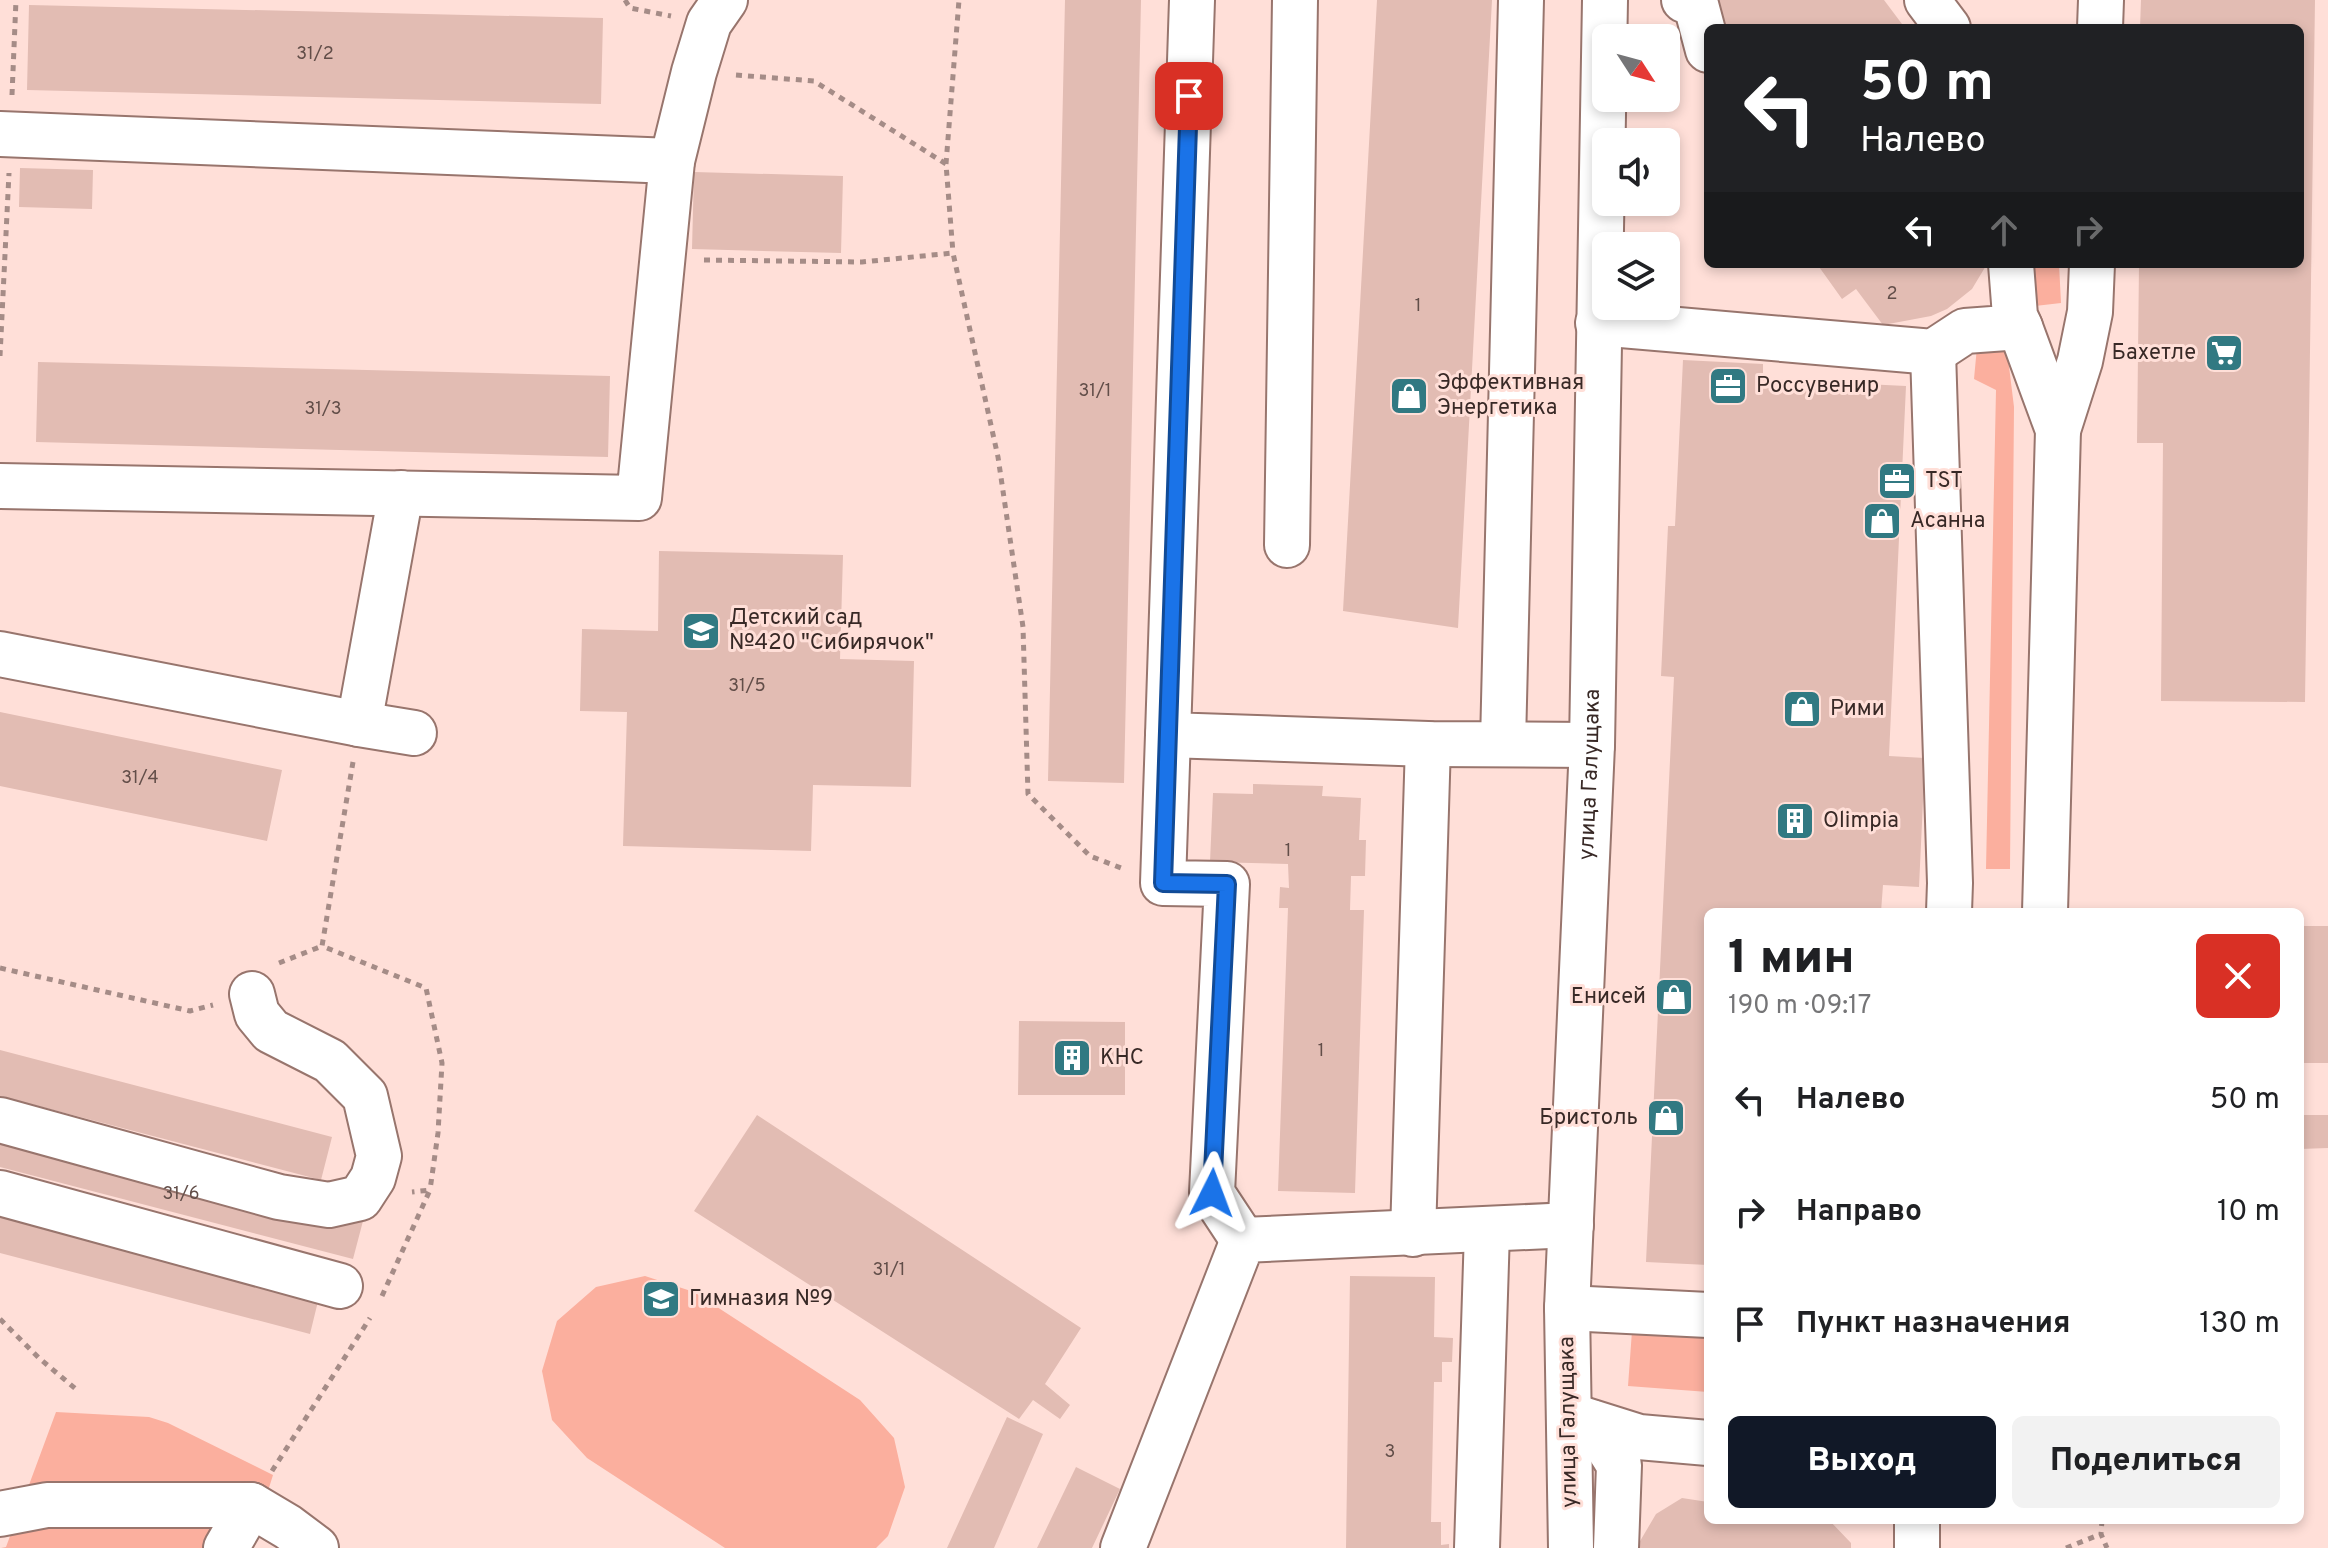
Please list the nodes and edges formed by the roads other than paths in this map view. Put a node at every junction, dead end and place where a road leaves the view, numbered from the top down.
1 (725, 0) edge
2 (1192, 0) edge
3 (1295, 0) edge
4 (1521, 0) edge
5 (1605, 0) edge
6 (1684, 0) edge
7 (1695, 0) edge
8 (1927, 0) edge
9 (2101, 0) edge
10 (1945, 24) edge
11 (2100, 24) edge
12 (1704, 35) edge
13 (0, 134) edge
14 (672, 161) junction
15 (2011, 268) edge
16 (2092, 268) edge
17 (1598, 323) junction
18 (2020, 327) junction
19 (1933, 352) junction
20 (2058, 430) junction
21 (0, 486) edge
22 (401, 493) junction
23 (1287, 545) dead end
24 (0, 654) edge
25 (359, 724) junction
26 (414, 733) dead end
27 (1168, 735) junction
28 (1503, 743) junction
29 (1428, 744) junction
30 (1592, 745) junction
31 (1949, 908) edge
32 (2045, 908) edge
33 (252, 994) road end
34 (0, 1120) edge
35 (0, 1193) edge
36 (1571, 1225) junction
37 (1487, 1231) junction
38 (1413, 1234) junction
39 (1243, 1240) junction
40 (340, 1286) road end
41 (1567, 1308) junction
42 (1704, 1315) edge
43 (1581, 1419) junction
44 (1704, 1443) edge
45 (251, 1505) junction
46 (0, 1514) edge
47 (1917, 1524) edge
48 (226, 1548) edge
49 (316, 1548) edge
50 (1123, 1548) edge
51 (1477, 1548) edge
52 (1571, 1548) edge
53 (1616, 1548) edge
54 (1917, 1548) edge

1 - 14 street
2 - 27 street
3 - 23 street
4 - 28 street
5 - 17 street, улица Галущака
6 - 7 street
7 - 12 street
8 - 10 street
9 - 11 street
13 - 14 street
14 - 22 street
15 - 18 street
16 - 20 street
17 - 19 street
17 - 30 street, улица Галущака
18 - 19 street
18 - 20 street
19 - 31 street
20 - 32 street
21 - 22 street
22 - 25 street
24 - 25 street
25 - 26 street
27 - 29 street
27 - 39 street
28 - 29 street
28 - 30 street
29 - 38 street
30 - 36 street, улица Галущака
33 - 34 street
35 - 40 street
36 - 37 street
36 - 41 street, улица Галущака
37 - 38 street
37 - 51 street
38 - 39 street
39 - 50 street
41 - 42 street
41 - 43 street, улица Галущака
43 - 44 street
43 - 52 street, улица Галущака
43 - 53 street
45 - 46 street
45 - 48 street
45 - 49 street
47 - 54 street

